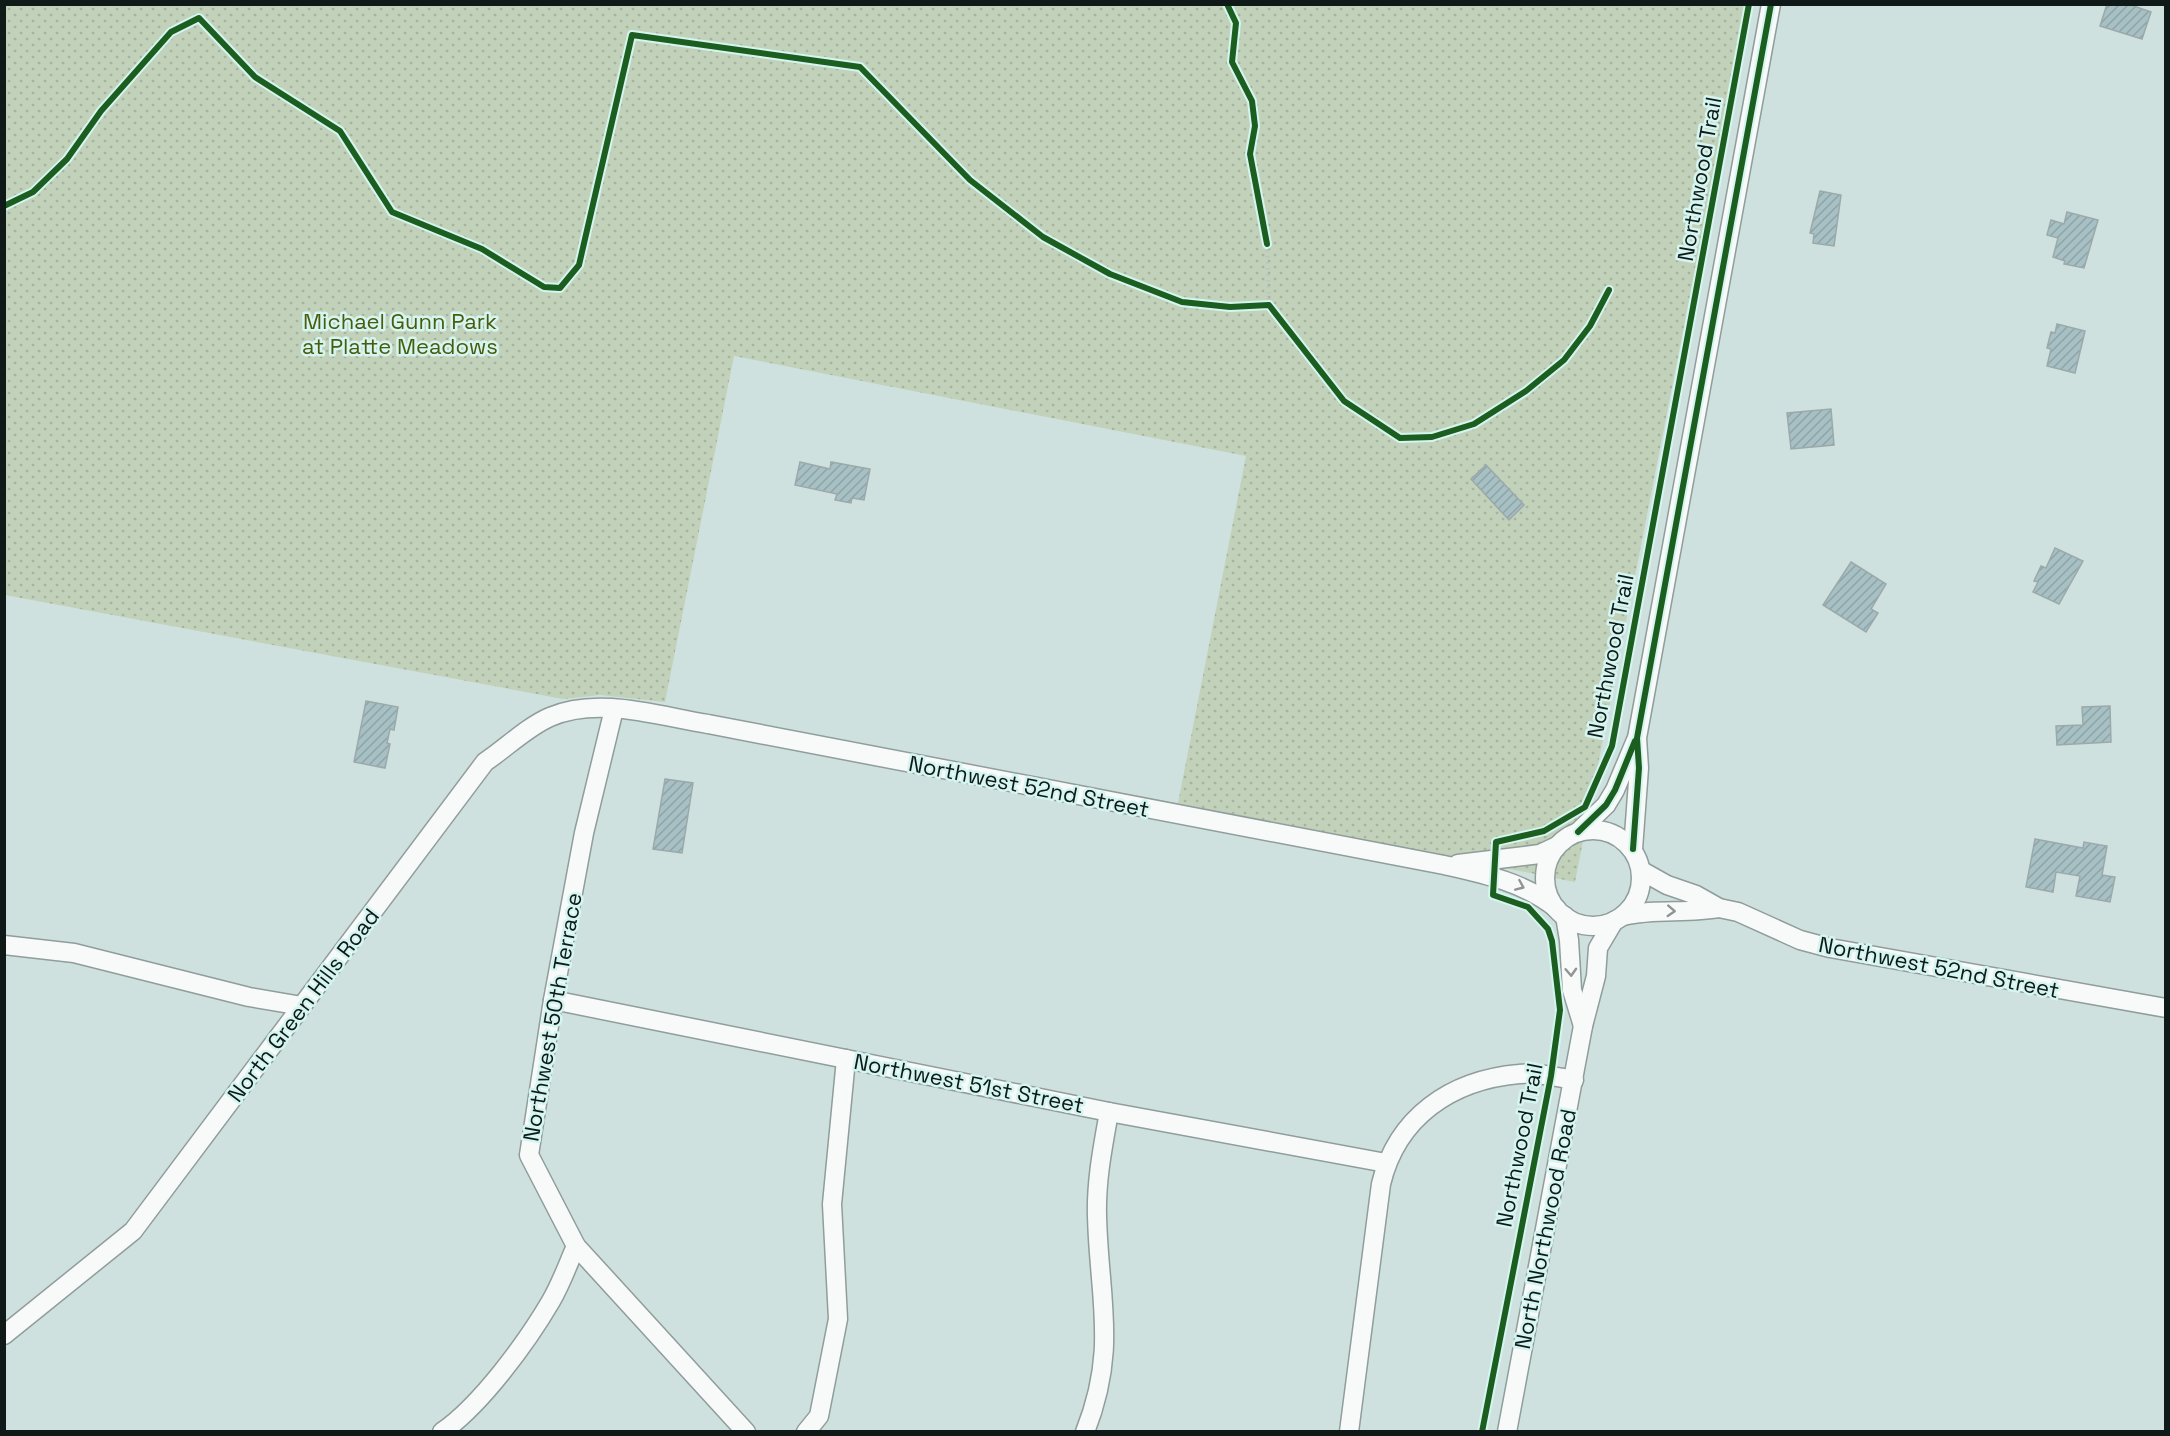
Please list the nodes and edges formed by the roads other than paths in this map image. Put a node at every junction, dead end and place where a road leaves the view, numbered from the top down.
1 (1771, 4) edge
2 (614, 709) junction
3 (1637, 738) junction
4 (1578, 832) junction
5 (1556, 847) junction
6 (1633, 849) junction
7 (1444, 865) junction
8 (1641, 871) junction
9 (1719, 908) junction
10 (1560, 912) junction
11 (1619, 918) junction
12 (4, 945) edge
13 (553, 1000) junction
14 (302, 1006) junction
15 (2166, 1008) edge
16 (1583, 1026) junction
17 (846, 1059) junction
18 (1574, 1080) junction
19 (1109, 1112) junction
20 (1386, 1163) junction
21 (576, 1246) junction
22 (4, 1335) edge
23 (442, 1431) edge
24 (746, 1431) edge
25 (806, 1431) edge
26 (1085, 1431) edge
27 (1349, 1431) edge
28 (1507, 1431) edge

1 - 3 street
2 - 7 street, Northwest 52nd Street
2 - 13 street, Northwest 50th Terrace
2 - 14 street, North Green Hills Road
3 - 4 street
3 - 6 street
4 - 5 street
4 - 6 street
5 - 7 street, Northwest 52nd Street
5 - 10 street
6 - 8 street
7 -> 10 street, Northwest 52nd Street
8 - 9 street, Northwest 52nd Street
8 - 11 street
11 -> 9 street, Northwest 52nd Street
9 - 15 street, Northwest 52nd Street
10 - 11 street
10 -> 16 street, North Northwood Road
11 - 16 street, North Northwood Road
12 - 14 street
13 - 17 street, Northwest 51st Street
13 - 21 street, Northwest 50th Terrace
14 - 22 street, North Green Hills Road
16 - 18 street, North Northwood Road
17 - 19 street, Northwest 51st Street
17 - 25 street
18 - 20 street
18 - 28 street, North Northwood Road
19 - 20 street, Northwest 51st Street
19 - 26 street
20 - 27 street
21 - 23 street
21 - 24 street, Northwest 50th Terrace

